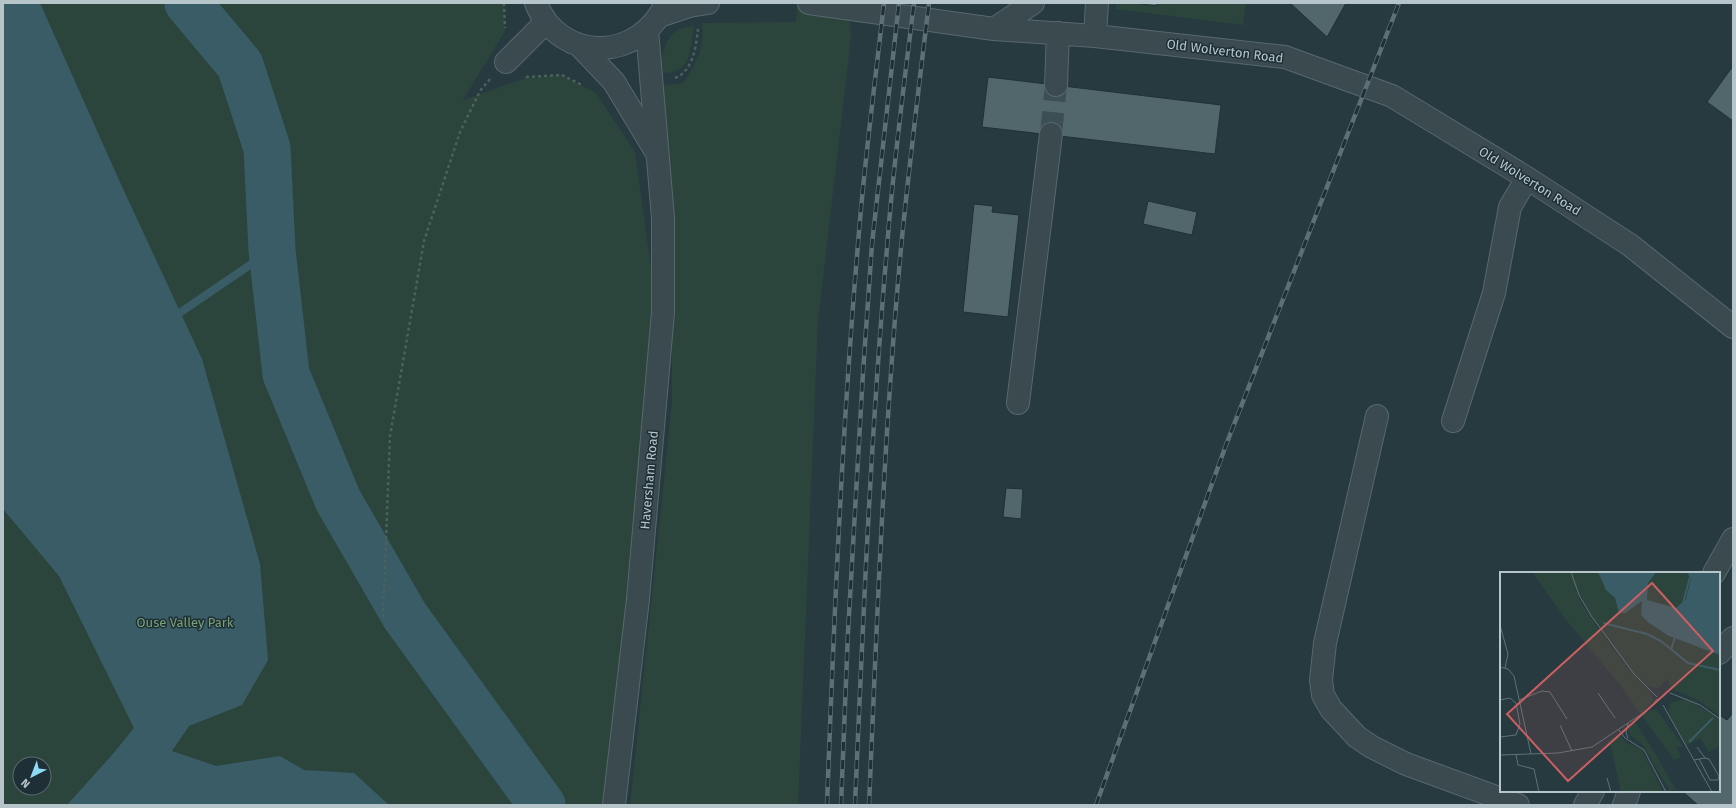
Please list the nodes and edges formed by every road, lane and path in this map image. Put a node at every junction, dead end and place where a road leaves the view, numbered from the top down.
1 (504, 3) edge
2 (536, 3) edge
3 (708, 3) edge
4 (810, 3) edge
5 (1033, 3) edge
6 (1097, 3) edge
7 (657, 16) edge
8 (546, 22) junction
9 (994, 29) junction
10 (1058, 33) junction
11 (1094, 36) junction
12 (578, 45) junction
13 (510, 58) junction
14 (1056, 85) tunnel mouth
15 (585, 88) dead end
16 (1051, 134) tunnel mouth
17 (658, 154) junction
18 (1527, 178) junction
19 (1733, 327) edge
20 (1018, 403) dead end
21 (1377, 416) dead end
22 (1453, 421) dead end
23 (1733, 539) edge
24 (1715, 572) edge
25 (383, 617) dead end
26 (1733, 638) edge
27 (1720, 652) edge
28 (1592, 792) edge
29 (1629, 792) edge
30 (614, 805) edge
31 (1518, 805) edge
32 (1585, 805) edge
33 (1624, 805) edge

1 - 13 path
2 - 8 street
3 - 7 street
4 - 9 street, Old Wolverton Road
5 - 9 street
6 - 11 street
7 - 12 street
7 - 17 street, Haversham Road
8 - 12 street
8 - 13 street
9 - 10 street, Old Wolverton Road
10 - 11 street, Old Wolverton Road
10 - 14 street
11 - 18 street, Old Wolverton Road
12 - 17 street
13 - 15 path
13 - 25 path
16 - 20 street
17 - 30 street, Haversham Road
18 - 19 street, Old Wolverton Road
18 - 22 street
21 - 31 street
23 - 24 street
26 - 27 street
28 - 32 street
29 - 33 street

